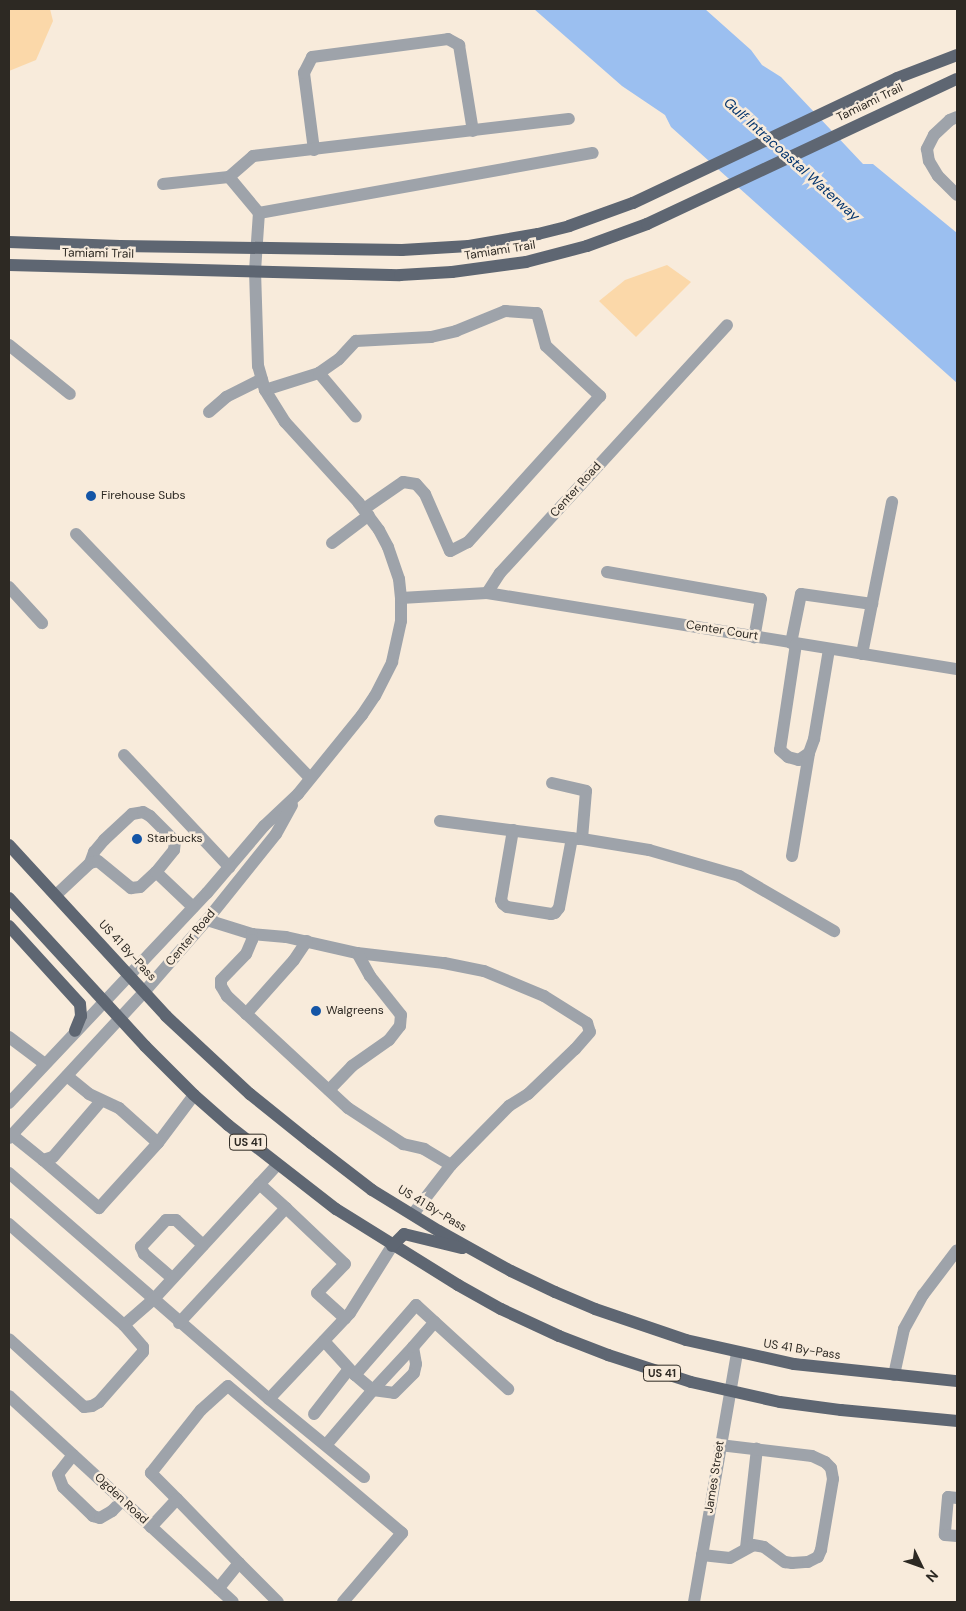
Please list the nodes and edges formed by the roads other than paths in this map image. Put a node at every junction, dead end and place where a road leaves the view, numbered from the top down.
1 (957, 55) edge
2 (957, 79) edge
3 (957, 117) edge
4 (569, 119) dead end
5 (473, 131) junction
6 (314, 150) junction
7 (594, 152) dead end
8 (230, 177) junction
9 (163, 184) dead end
10 (957, 195) edge
11 (259, 213) junction
12 (9, 242) edge
13 (257, 248) junction
14 (9, 265) edge
15 (255, 271) junction
16 (727, 325) dead end
17 (9, 345) edge
18 (319, 373) junction
19 (264, 385) junction
20 (70, 394) dead end
21 (209, 412) dead end
22 (356, 417) dead end
23 (892, 502) dead end
24 (367, 512) junction
25 (76, 534) dead end
26 (332, 543) dead end
27 (607, 572) dead end
28 (9, 587) edge
29 (487, 593) junction
30 (401, 598) junction
31 (872, 604) junction
32 (42, 623) dead end
33 (754, 637) junction
34 (793, 643) junction
35 (829, 649) junction
36 (862, 654) junction
37 (957, 669) edge
38 (808, 753) junction
39 (124, 755) dead end
40 (310, 778) junction
41 (552, 783) dead end
42 (298, 794) junction
43 (440, 821) dead end
44 (513, 830) junction
45 (577, 838) junction
46 (9, 845) edge
47 (792, 856) dead end
48 (90, 863) junction
49 (229, 867) junction
50 (156, 872) junction
51 (56, 895) junction
52 (9, 898) edge
53 (194, 906) junction
54 (206, 920) junction
55 (9, 926) edge
56 (834, 931) dead end
57 (252, 934) junction
58 (307, 941) junction
59 (357, 953) junction
60 (129, 974) junction
61 (145, 991) junction
62 (104, 1001) junction
63 (246, 1014) junction
64 (120, 1018) junction
65 (75, 1031) junction
66 (9, 1037) edge
67 (45, 1064) junction
68 (66, 1076) junction
69 (329, 1090) junction
70 (194, 1096) junction
71 (101, 1101) junction
72 (9, 1104) edge
73 (10, 1137) edge
74 (158, 1143) junction
75 (43, 1160) junction
76 (451, 1164) junction
77 (277, 1165) junction
78 (9, 1173) edge
79 (259, 1184) junction
80 (286, 1208) junction
81 (413, 1214) junction
82 (9, 1224) edge
83 (203, 1245) junction
84 (392, 1246) junction
85 (957, 1250) edge
86 (474, 1251) junction
87 (172, 1278) junction
88 (152, 1300) junction
89 (345, 1318) junction
90 (435, 1322) junction
91 (179, 1323) junction
92 (124, 1325) junction
93 (9, 1339) edge
94 (324, 1341) junction
95 (413, 1347) junction
96 (737, 1353) junction
97 (352, 1372) junction
98 (894, 1375) junction
99 (957, 1381) edge
100 (508, 1389) dead end
101 (373, 1390) junction
102 (729, 1392) junction
103 (9, 1396) edge
104 (269, 1399) junction
105 (314, 1414) dead end
106 (957, 1421) edge
107 (326, 1445) junction
108 (720, 1445) junction
109 (757, 1450) junction
110 (73, 1455) junction
111 (364, 1476) dead end
112 (177, 1498) junction
113 (957, 1498) edge
114 (122, 1501) junction
115 (151, 1527) junction
116 (957, 1536) edge
117 (746, 1548) junction
118 (702, 1556) junction
119 (239, 1563) junction
120 (218, 1589) junction
121 (233, 1602) edge
122 (278, 1602) edge
123 (343, 1602) edge
124 (694, 1602) edge

1 - 13 main road, Tamiami Trail
2 - 15 main road, Tamiami Trail
3 - 10 street
4 - 5 street
5 - 6 street
5 - 6 street
6 - 8 street
7 - 11 street
8 - 9 street
8 - 11 street
11 - 13 street, Center Road
12 - 13 main road, Tamiami Trail
13 - 15 street, Center Road
14 - 15 main road, Tamiami Trail
15 - 19 street, Center Road
16 - 29 street, Center Road
17 - 20 street
18 - 19 street
18 - 22 street
18 - 24 street
19 - 21 street
19 - 24 street, Center Road
23 - 31 street
24 - 26 street
24 - 30 street, Center Road
25 - 40 street
27 - 33 street
28 - 32 street
29 - 30 street
29 - 33 street, Center Court
30 - 40 street, Center Road
31 - 34 street
31 - 36 street
33 - 34 street, Center Court
34 - 35 street, Center Court
34 - 38 street
35 - 36 street, Center Court
35 - 38 street
36 - 37 street, Center Court
38 - 47 street
39 - 49 street
40 - 42 street, Center Road
41 - 45 street
42 - 49 street, Center Road
42 - 54 street, Center Road
43 - 44 street
44 - 45 street
44 - 45 street
45 - 56 street
46 - 51 main road, US 41 By-Pass
48 - 50 street
48 - 50 street
48 - 51 street
49 - 53 street, Center Road
50 - 53 street
51 - 60 main road, US 41 By-Pass
52 - 62 main road, US 41
53 - 60 street, Center Road
54 - 57 street
54 - 61 street, Center Road
55 - 65 main road
57 - 58 street
57 - 63 street
58 - 59 street
58 - 63 street
59 - 69 street
59 - 76 street
60 - 61 main road, US 41 By-Pass
60 - 62 street, Center Road
61 - 64 street, Center Road
61 - 81 main road, US 41 By-Pass
62 - 64 main road, US 41
62 - 65 street, Center Road
63 - 69 street
64 - 68 street, Center Road
64 - 70 main road, US 41
65 - 67 street, Center Road
66 - 67 street
67 - 72 street, Center Road
68 - 71 street
68 - 73 street, Center Road
69 - 76 street
70 - 74 street
70 - 77 main road, US 41
71 - 74 street
71 - 75 street
73 - 75 street
74 - 75 street
76 - 81 street
77 - 79 street
77 - 84 main road, US 41
78 - 88 street
79 - 80 street
79 - 83 street
80 - 89 street
80 - 91 street
81 - 86 main road, US 41 By-Pass
82 - 92 street
83 - 87 street
83 - 87 street
84 - 86 main road
84 - 89 street
84 - 102 main road, US 41
85 - 98 street
86 - 96 main road, US 41 By-Pass
87 - 88 street
88 - 91 street
88 - 92 street
89 - 94 street
90 - 95 street
90 - 97 street
90 - 100 street
91 - 104 street
92 - 93 street
94 - 97 street
94 - 104 street
95 - 101 street
95 - 101 street
96 - 98 main road, US 41 By-Pass
96 - 102 street, James Street
97 - 101 street
97 - 105 street
98 - 99 main road, US 41 By-Pass
101 - 107 street
102 - 106 main road, US 41
102 - 108 street, James Street
103 - 110 street, Ogden Road
104 - 107 street
107 - 111 street
108 - 109 street
108 - 118 street, James Street
109 - 117 street
109 - 117 street
110 - 114 street, Ogden Road
110 - 114 street
112 - 115 street
112 - 119 street
112 - 123 street
113 - 116 street
114 - 115 street, Ogden Road
115 - 120 street, Ogden Road
117 - 118 street
118 - 124 street, James Street
119 - 120 street
119 - 122 street
120 - 121 street, Ogden Road

